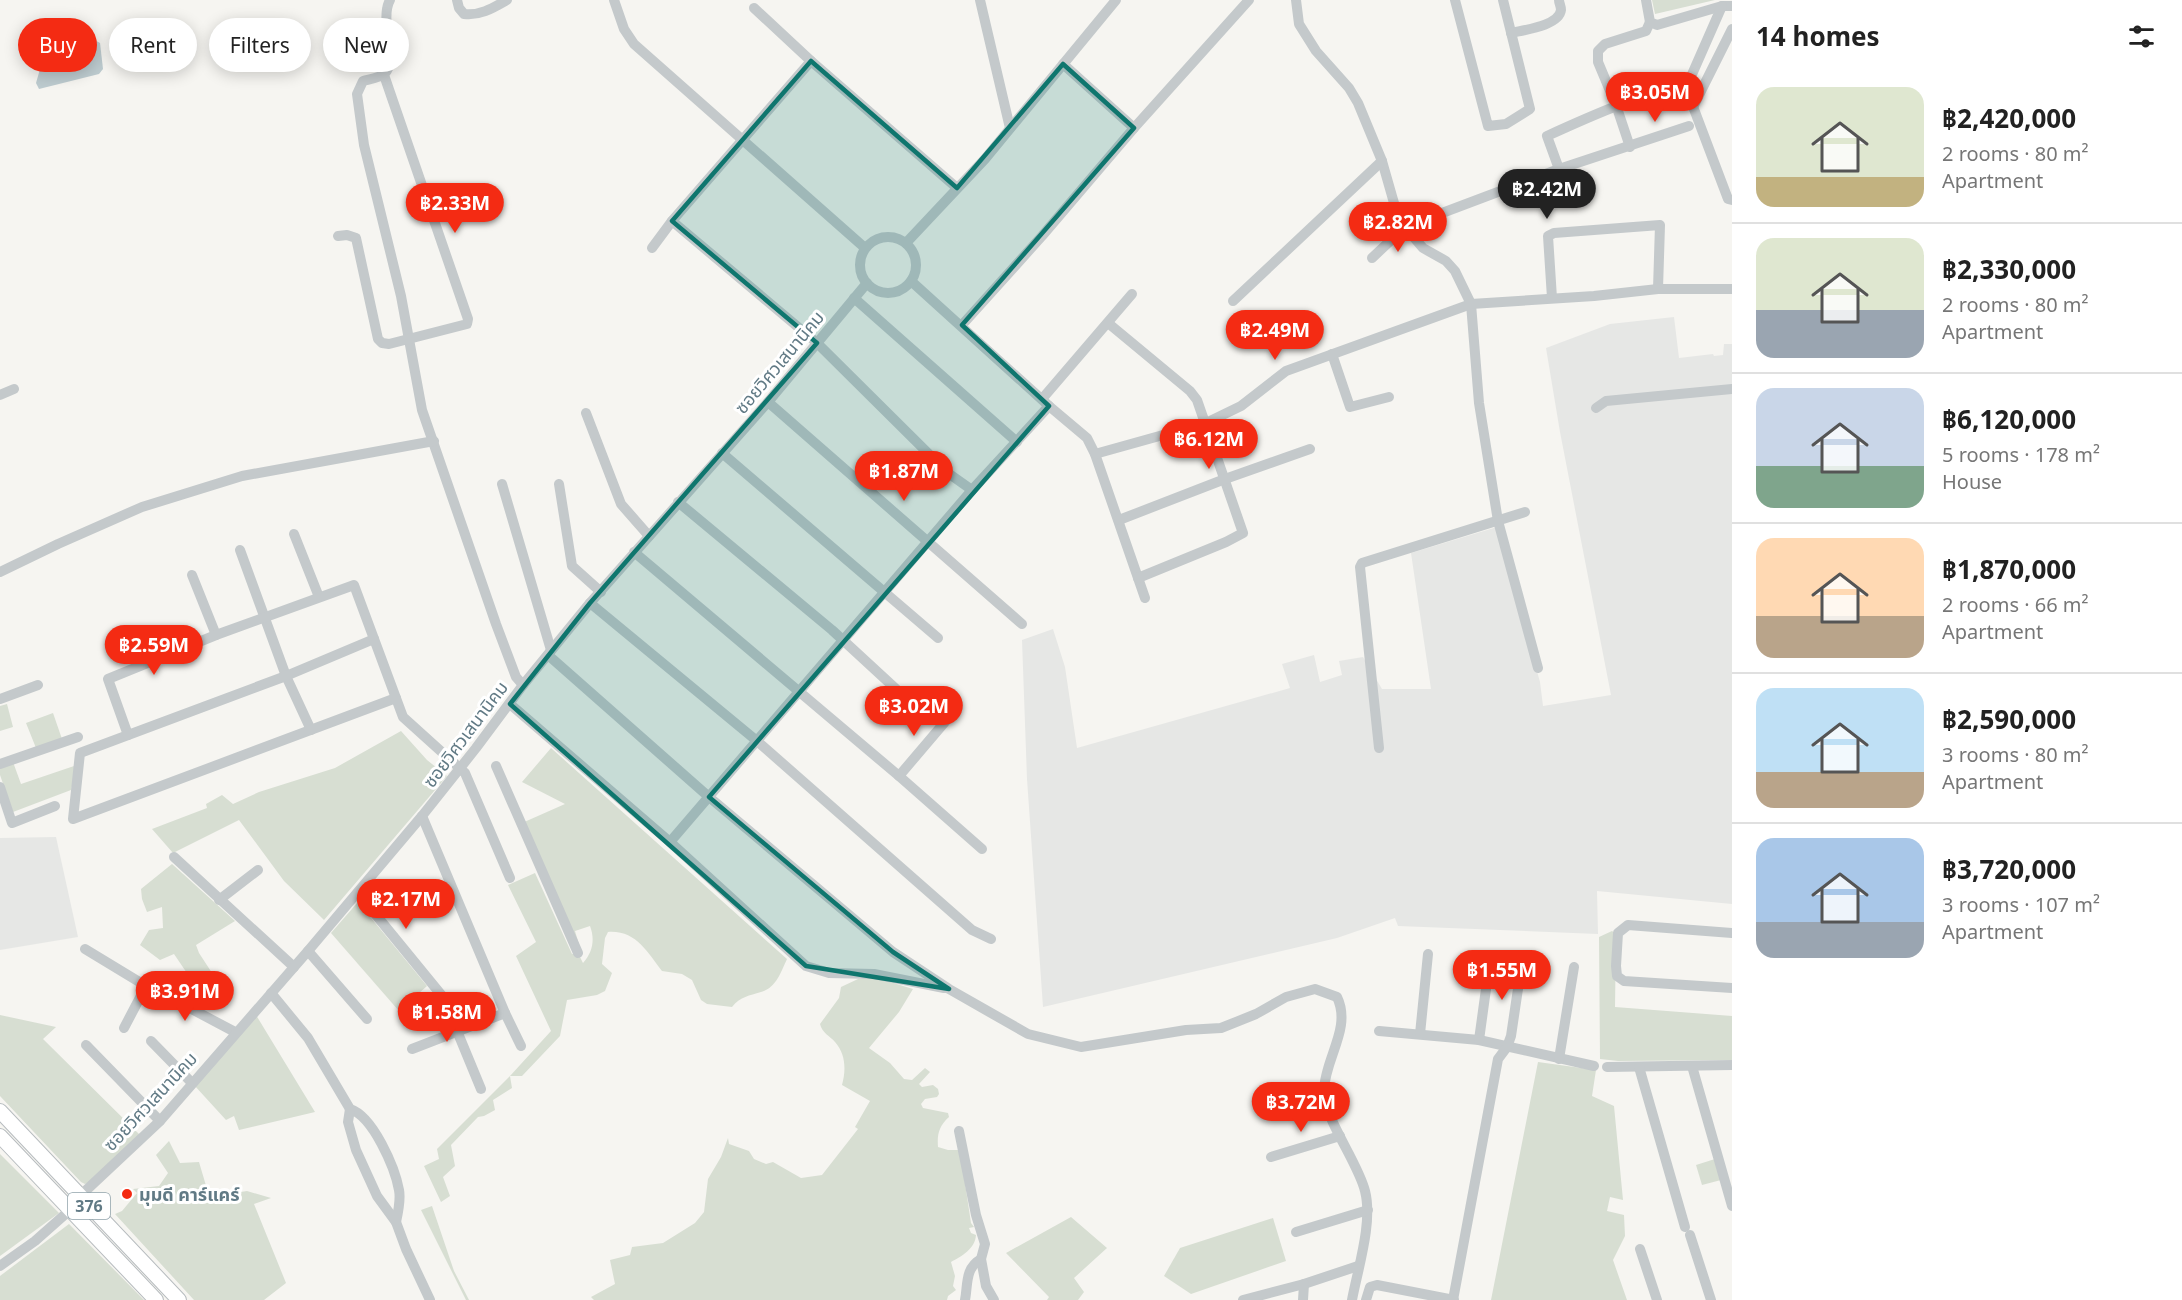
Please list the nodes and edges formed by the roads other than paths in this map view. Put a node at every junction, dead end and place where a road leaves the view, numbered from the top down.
1 (390, 0) edge
2 (457, 0) edge
3 (507, 0) edge
4 (614, 0) edge
5 (980, 0) edge
6 (1116, 0) edge
7 (1250, 0) edge
8 (1296, 0) edge
9 (1455, 0) edge
10 (1503, 0) edge
11 (1559, 0) edge
12 (1647, 0) edge
13 (1727, 6) edge
14 (754, 9) dead end
15 (1650, 22) junction
16 (1732, 29) edge
17 (1510, 33) junction
18 (811, 61) junction
19 (1063, 64) junction
20 (384, 75) junction
21 (1688, 84) junction
22 (1616, 105) junction
23 (1693, 107) junction
24 (1689, 126) dead end
25 (1011, 128) junction
26 (1134, 128) junction
27 (743, 139) junction
28 (1630, 147) junction
29 (1382, 161) junction
30 (1559, 170) junction
31 (957, 188) junction
32 (1732, 200) edge
33 (672, 221) junction
34 (1405, 227) junction
35 (338, 236) dead end
36 (906, 243) junction
37 (652, 248) dead end
38 (865, 248) junction
39 (1372, 258) dead end
40 (911, 281) junction
41 (867, 283) junction
42 (1658, 289) junction
43 (1732, 289) edge
44 (1132, 294) dead end
45 (854, 298) junction
46 (1552, 298) junction
47 (1233, 301) dead end
48 (1471, 304) junction
49 (1108, 323) junction
50 (962, 326) junction
51 (409, 340) junction
52 (817, 343) junction
53 (1332, 354) junction
54 (14, 389) dead end
55 (1732, 389) edge
56 (0, 395) edge
57 (1389, 397) dead end
58 (768, 402) junction
59 (1045, 403) junction
60 (1596, 408) dead end
61 (586, 413) dead end
62 (1206, 423) junction
63 (434, 441) junction
64 (1017, 442) junction
65 (1310, 449) dead end
66 (722, 453) junction
67 (1095, 454) junction
68 (1225, 479) junction
69 (502, 484) dead end
70 (559, 484) dead end
71 (972, 490) junction
72 (678, 502) junction
73 (1525, 512) dead end
74 (1119, 520) junction
75 (1498, 521) junction
76 (294, 534) dead end
77 (649, 536) junction
78 (928, 542) junction
79 (240, 550) dead end
80 (634, 552) junction
81 (0, 572) edge
82 (192, 575) dead end
83 (1138, 578) junction
84 (885, 591) junction
85 (601, 592) junction
86 (319, 597) junction
87 (1145, 598) dead end
88 (590, 603) junction
89 (266, 617) junction
90 (1022, 624) dead end
91 (216, 635) junction
92 (938, 638) dead end
93 (374, 639) junction
94 (844, 640) junction
95 (550, 653) junction
96 (1538, 668) dead end
97 (286, 676) junction
98 (523, 685) junction
99 (38, 686) dead end
100 (800, 692) junction
101 (396, 698) junction
102 (0, 699) edge
103 (909, 701) dead end
104 (510, 704) junction
105 (950, 716) dead end
106 (310, 730) junction
107 (128, 735) junction
108 (78, 737) dead end
109 (757, 741) junction
110 (1379, 748) dead end
111 (0, 764) edge
112 (496, 766) dead end
113 (459, 769) junction
114 (899, 776) junction
115 (0, 787) edge
116 (710, 797) junction
117 (55, 806) dead end
118 (423, 816) junction
119 (670, 842) junction
120 (982, 849) dead end
121 (174, 857) dead end
122 (258, 870) dead end
123 (510, 878) dead end
124 (358, 893) junction
125 (219, 900) junction
126 (1732, 933) edge
127 (991, 939) dead end
128 (85, 949) dead end
129 (308, 951) junction
130 (578, 953) dead end
131 (1428, 954) dead end
132 (1490, 960) dead end
133 (1522, 962) dead end
134 (294, 967) junction
135 (1574, 967) dead end
136 (146, 986) junction
137 (1732, 988) edge
138 (949, 989) junction
139 (271, 993) junction
140 (505, 1013) junction
141 (368, 1019) dead end
142 (124, 1028) dead end
143 (457, 1031) junction
144 (1379, 1031) dead end
145 (235, 1032) junction
146 (1420, 1034) junction
147 (1479, 1040) junction
148 (151, 1041) dead end
149 (86, 1045) dead end
150 (521, 1046) dead end
151 (1507, 1047) junction
152 (412, 1049) dead end
153 (1559, 1059) junction
154 (1732, 1065) edge
155 (1594, 1066) dead end
156 (1692, 1066) junction
157 (1607, 1067) dead end
158 (1639, 1067) junction
159 (192, 1083) junction
160 (481, 1089) dead end
161 (350, 1109) junction
162 (0, 1111) edge
163 (160, 1121) junction
164 (959, 1131) dead end
165 (0, 1136) edge
166 (1340, 1136) junction
167 (1271, 1156) dead end
168 (80, 1196) junction
169 (1732, 1206) edge
170 (70, 1210) junction
171 (1368, 1210) junction
172 (396, 1222) junction
173 (1296, 1232) dead end
174 (1640, 1249) dead end
175 (981, 1259) junction
176 (0, 1266) edge
177 (1358, 1266) junction
178 (1304, 1284) junction
179 (156, 1300) edge
180 (179, 1300) edge
181 (430, 1300) edge
182 (965, 1300) edge
183 (994, 1300) edge
184 (1243, 1300) edge
185 (1302, 1300) edge
186 (1352, 1300) edge
187 (1366, 1300) edge
188 (1454, 1300) edge
189 (1657, 1300) edge
190 (1712, 1300) edge

1 - 20 street
2 - 3 street
4 - 27 street
5 - 25 street
6 - 19 street
7 - 26 street
8 - 29 street
9 - 17 street
10 - 17 street
11 - 17 street
12 - 15 street
13 - 15 street
13 - 21 street
14 - 18 street
15 - 22 street
16 - 23 street
18 - 27 street
18 - 31 street
19 - 25 street
19 - 26 street
20 - 51 street
20 - 51 street
21 - 22 street
21 - 23 street
22 - 28 street
22 - 30 street
23 - 32 street
24 - 28 street
25 - 31 street
26 - 50 street
27 - 33 street
27 - 38 street
28 - 30 street
29 - 34 street
29 - 47 street
30 - 34 street
31 - 36 street
33 - 37 street
33 - 52 street
34 - 39 street
34 - 48 street
35 - 51 street
36 - 38 street
36 - 40 street
38 - 41 street
40 - 41 street
40 - 50 street
41 - 45 street, ซอยวิศวเสนานิคม
42 - 43 street
42 - 46 street
42 - 46 street
44 - 49 street
45 - 52 street, ซอยวิศวเสนานิคม
45 - 64 street
46 - 48 street
48 - 53 street
48 - 75 street
49 - 59 street
49 - 62 street
50 - 59 street
51 - 63 street
52 - 58 street, ซอยวิศวเสนานิคม
52 - 71 street
53 - 57 street
53 - 62 street
54 - 56 street
55 - 60 street
58 - 66 street, ซอยวิศวเสนานิคม
58 - 78 street
59 - 64 street
59 - 67 street
61 - 77 street
62 - 67 street
62 - 68 street
63 - 81 street
63 - 98 street
64 - 71 street
65 - 68 street
66 - 72 street, ซอยวิศวเสนานิคม
66 - 84 street
67 - 74 street
68 - 74 street
68 - 83 street
69 - 95 street
70 - 85 street
71 - 78 street
72 - 77 street, ซอยวิศวเสนานิคม
72 - 94 street
73 - 75 street
74 - 83 street
75 - 96 street
75 - 110 street
76 - 86 street
77 - 80 street, ซอยวิศวเสนานิคม
78 - 84 street
78 - 90 street
79 - 89 street
80 - 85 street, ซอยวิศวเสนานิคม
80 - 100 street
82 - 91 street
83 - 87 street
84 - 92 street
84 - 94 street
85 - 88 street, ซอยวิศวเสนานิคม
86 - 89 street
86 - 93 street
88 - 95 street, ซอยวิศวเสนานิคม
88 - 109 street
89 - 91 street
89 - 97 street
91 - 107 street
93 - 97 street
93 - 101 street
94 - 100 street
94 - 103 street
95 - 98 street, ซอยวิศวเสนานิคม
95 - 116 street
97 - 106 street
97 - 107 street
98 - 104 street, ซอยวิศวเสนานิคม
99 - 102 street
100 - 109 street
100 - 114 street
101 - 106 street
101 - 113 street
104 - 113 street, ซอยวิศวเสนานิคม
104 - 119 street
105 - 114 street
106 - 107 street
108 - 111 street
109 - 116 street
109 - 127 street
112 - 130 street
113 - 118 street, ซอยวิศวเสนานิคม
113 - 123 street
114 - 120 street
115 - 117 street
116 - 119 street
116 - 138 street
118 - 124 street, ซอยวิศวเสนานิคม
118 - 140 street
119 - 138 street
121 - 125 street
122 - 125 street
124 - 129 street, ซอยวิศวเสนานิคม
124 - 143 street
125 - 134 street
126 - 137 street
128 - 136 street
129 - 134 street, ซอยวิศวเสนานิคม
129 - 141 street
131 - 146 street
132 - 147 street
133 - 151 street
134 - 139 street, ซอยวิศวเสนานิคม
135 - 153 street
136 - 142 street
136 - 145 street
138 - 166 street
139 - 145 street, ซอยวิศวเสนานิคม
139 - 161 street
140 - 143 street
140 - 150 street
143 - 152 street
143 - 160 street
144 - 146 street
145 - 159 street, ซอยวิศวเสนานิคม
146 - 147 street
147 - 151 street
148 - 159 street
149 - 163 street
151 - 153 street
151 - 188 street
153 - 155 street
154 - 156 street
156 - 158 street
156 - 169 street
157 - 158 street
158 - 190 street
159 - 163 street, ซอยวิศวเสนานิคม
161 - 172 street
161 - 172 street
162 - 168 main road, 376
163 - 168 street, ซอยวิศวเสนานิคม
164 - 175 street
165 - 170 main road, 376
166 - 167 street
166 - 171 street
168 - 180 main road, 376
170 - 176 street
170 - 179 main road, 376
171 - 173 street
171 - 177 street
172 - 181 street
174 - 189 street
175 - 182 street
175 - 183 street
177 - 178 street
177 - 186 street
178 - 184 street
178 - 185 street
187 - 188 street

